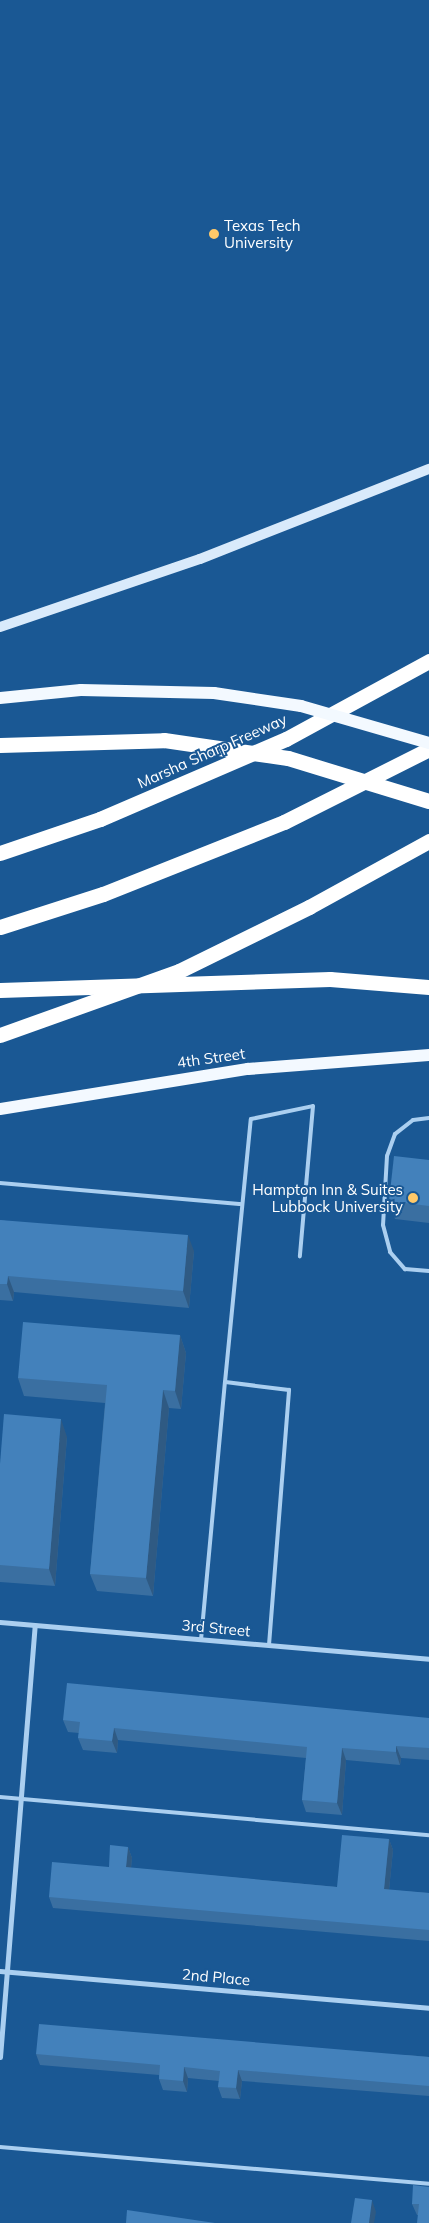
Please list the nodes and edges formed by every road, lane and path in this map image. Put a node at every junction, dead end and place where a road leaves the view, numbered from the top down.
1 (429, 469) edge
2 (0, 627) edge
3 (429, 660) edge
4 (0, 698) edge
5 (429, 743) edge
6 (0, 745) edge
7 (429, 749) edge
8 (429, 802) edge
9 (429, 841) edge
10 (0, 852) edge
11 (0, 927) edge
12 (429, 987) edge
13 (0, 990) edge
14 (0, 1035) edge
15 (429, 1055) edge
16 (0, 1109) edge
17 (429, 1118) edge
18 (0, 1184) edge
19 (242, 1204) junction
20 (300, 1256) dead end
21 (429, 1271) edge
22 (224, 1382) junction
23 (0, 1622) edge
24 (34, 1625) junction
25 (201, 1640) junction
26 (269, 1645) junction
27 (429, 1659) edge
28 (0, 1797) edge
29 (21, 1799) junction
30 (429, 1834) edge
31 (0, 1971) edge
32 (7, 1972) junction
33 (429, 2008) edge
34 (0, 2057) edge
35 (0, 2147) edge
36 (429, 2184) edge

1 - 2 main road
3 - 10 highway, Marsha Sharp Freeway
4 - 5 main road, bridge
6 - 8 highway, bridge
7 - 11 highway
9 - 14 highway, bridge
12 - 13 highway
15 - 16 main road, 4th Street
17 - 21 lane
18 - 19 lane
19 - 20 lane
19 - 22 lane
22 - 25 lane
22 - 26 lane
23 - 24 street, 3rd Street
24 - 25 street, 3rd Street
24 - 29 street
25 - 26 street, 3rd Street
26 - 27 street, 3rd Street
28 - 29 lane
29 - 30 lane
29 - 32 street
31 - 32 street, 2nd Place
32 - 33 street, 2nd Place
32 - 34 street
35 - 36 lane

